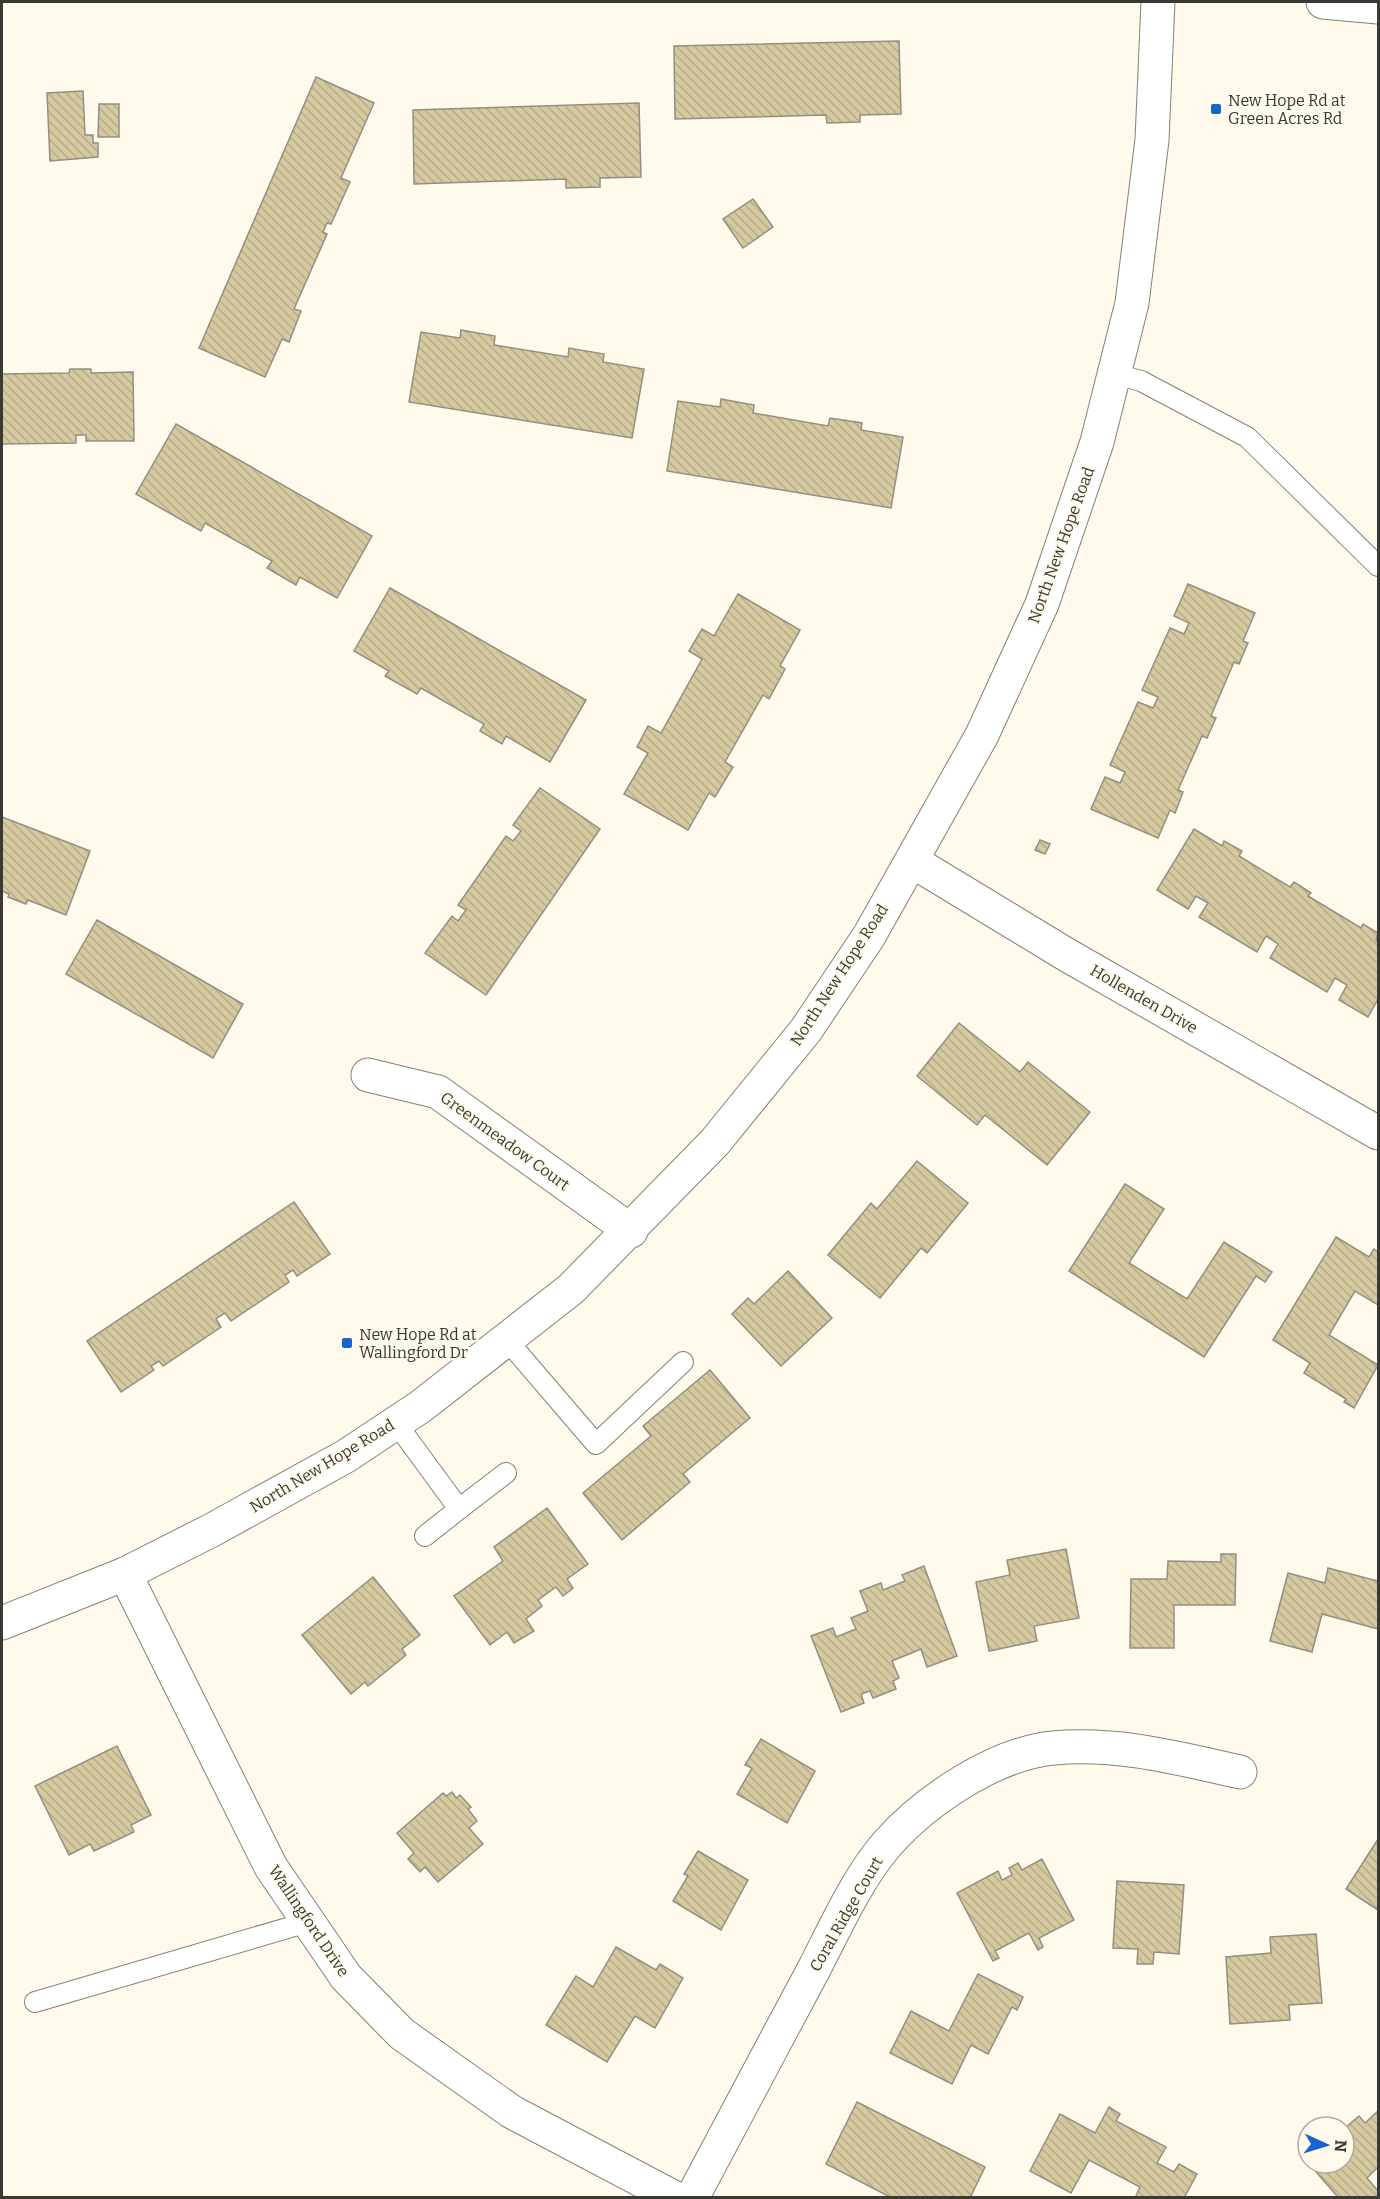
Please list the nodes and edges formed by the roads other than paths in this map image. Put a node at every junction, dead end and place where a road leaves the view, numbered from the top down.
1 (1323, 2) edge
2 (1164, 3) edge
3 (1378, 7) edge
4 (1115, 374) junction
5 (1378, 566) edge
6 (912, 861) junction
7 (368, 1075) dead end
8 (1378, 1133) edge
9 (631, 1231) junction
10 (506, 1339) junction
11 (683, 1362) dead end
12 (396, 1423) junction
13 (506, 1473) dead end
14 (459, 1509) junction
15 (425, 1536) dead end
16 (124, 1574) junction
17 (2, 1623) edge
18 (1240, 1772) dead end
19 (308, 1922) junction
20 (34, 2002) dead end
21 (675, 2198) edge
22 (692, 2198) edge

1 - 3 street
2 - 4 street, North New Hope Road
4 - 5 lane
4 - 6 street, North New Hope Road
6 - 8 street, Hollenden Drive
6 - 9 street, North New Hope Road
7 - 9 street, Greenmeadow Court
9 - 10 street, North New Hope Road
10 - 11 lane
10 - 12 street, North New Hope Road
12 - 14 lane
12 - 16 street, North New Hope Road
13 - 14 lane
14 - 15 lane
16 - 17 street, North New Hope Road
16 - 19 street, Wallingford Drive
18 - 22 street, Coral Ridge Court
19 - 20 lane
19 - 21 street, Wallingford Drive

